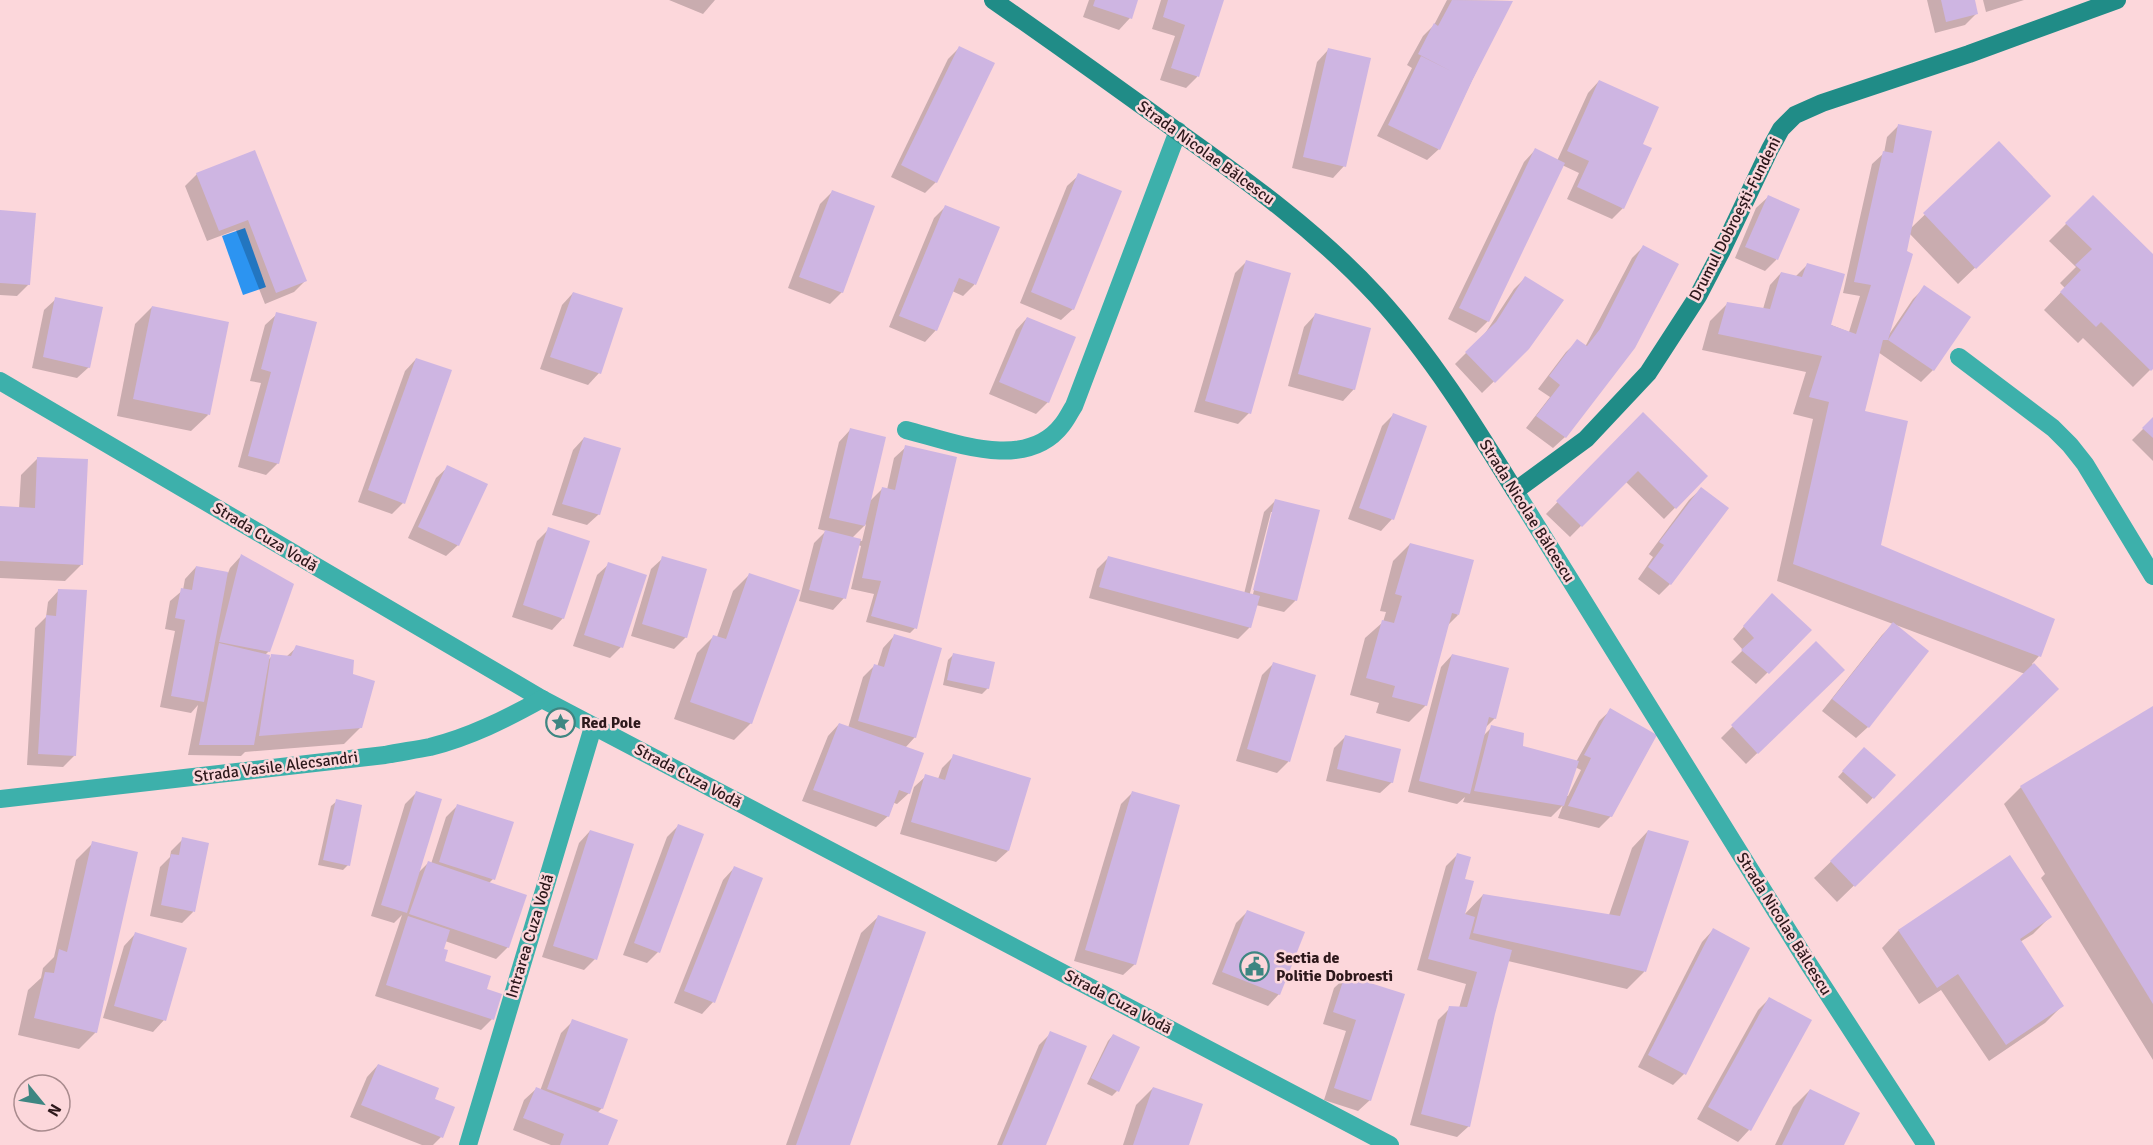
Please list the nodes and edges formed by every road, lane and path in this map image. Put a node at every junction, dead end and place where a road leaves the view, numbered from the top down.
1 (993, 0) edge
2 (2117, 0) edge
3 (1178, 131) junction
4 (1959, 357) dead end
5 (0, 381) edge
6 (906, 430) dead end
7 (1515, 491) junction
8 (2153, 576) edge
9 (542, 699) junction
10 (593, 727) junction
11 (0, 799) edge
12 (468, 1145) edge
13 (1390, 1145) edge
14 (1926, 1145) edge

1 - 3 street, Strada Nicolae Bălcescu
2 - 7 street, Drumul Dobroești-Fundeni
3 - 6 street
3 - 7 street, Strada Nicolae Bălcescu
4 - 8 street
5 - 9 street, Strada Cuza Vodă
7 - 14 street, Strada Nicolae Bălcescu
9 - 10 street, Strada Cuza Vodă
9 - 11 street, Strada Vasile Alecsandri
10 - 12 street, Intrarea Cuza Vodă
10 - 13 street, Strada Cuza Vodă

